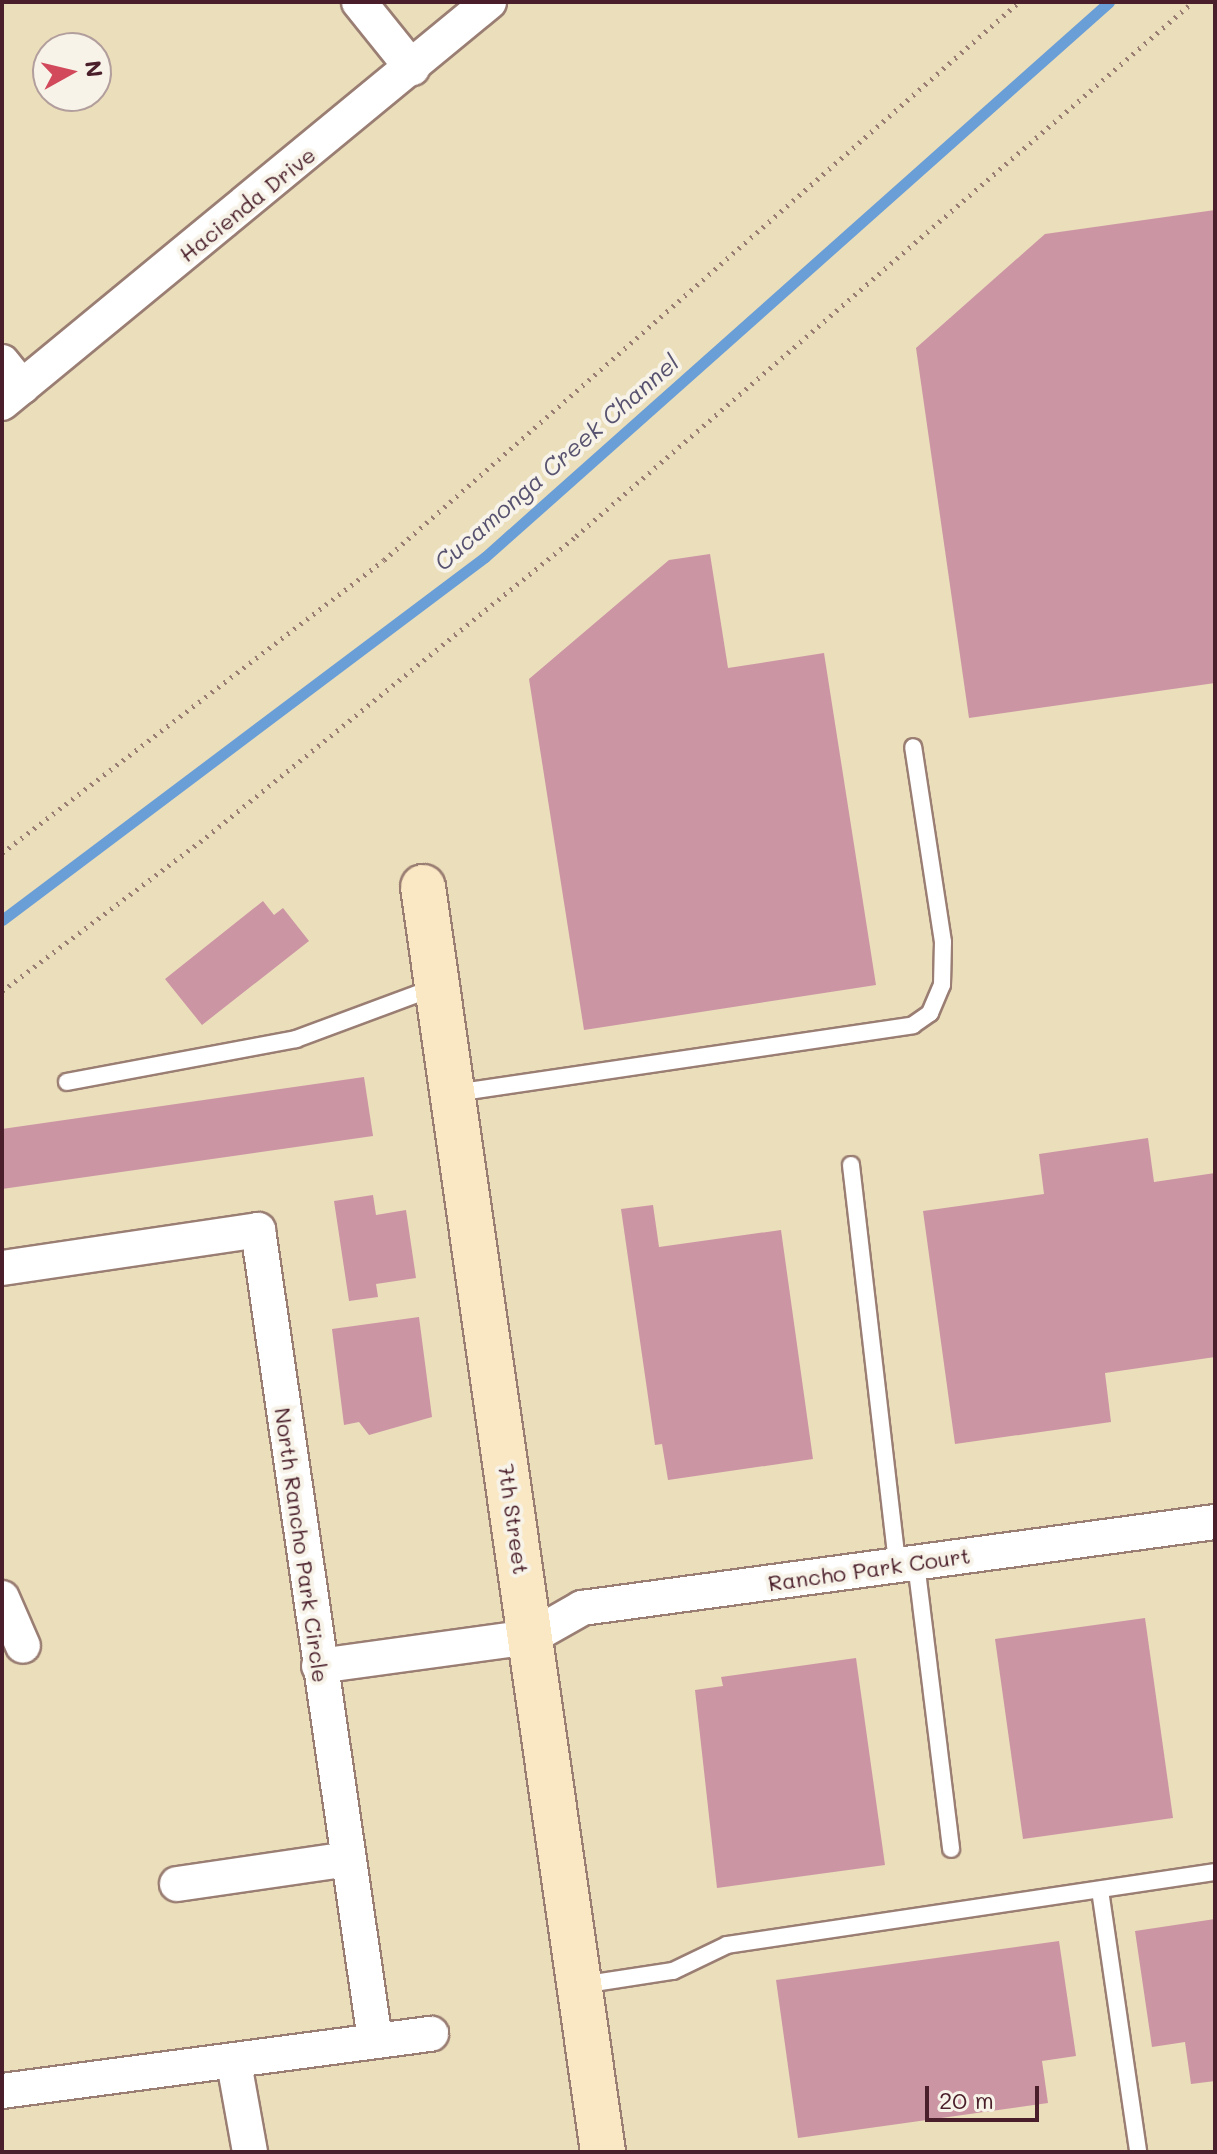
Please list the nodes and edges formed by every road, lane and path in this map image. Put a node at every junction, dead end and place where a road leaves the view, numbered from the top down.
1 (359, 2) edge
2 (489, 2) edge
3 (1019, 2) edge
4 (1193, 2) edge
5 (412, 68) junction
6 (9, 384) edge
7 (913, 747) dead end
8 (2, 853) edge
9 (423, 887) dead end
10 (437, 987) junction
11 (2, 991) edge
12 (67, 1082) dead end
13 (453, 1093) junction
14 (851, 1165) dead end
15 (2, 1268) edge
16 (1215, 1522) edge
17 (907, 1564) junction
18 (2, 1598) edge
19 (531, 1637) junction
20 (23, 1646) dead end
21 (319, 1666) junction
22 (951, 1849) dead end
23 (348, 1859) junction
24 (1215, 1872) edge
25 (177, 1884) dead end
26 (1100, 1890) junction
27 (580, 1985) junction
28 (431, 2034) dead end
29 (375, 2040) junction
30 (234, 2063) junction
31 (2, 2091) edge
32 (250, 2152) edge
33 (603, 2152) edge
34 (1138, 2152) edge

1 - 5 street
2 - 5 street, Hacienda Drive
3 - 8 path
4 - 11 path
5 - 6 street, Hacienda Drive
7 - 13 lane
9 - 10 street, 7th Street
10 - 12 lane
10 - 13 street, 7th Street
13 - 19 street, 7th Street
14 - 17 lane
15 - 21 street, North Rancho Park Circle
16 - 17 street, Rancho Park Court
17 - 19 street, Rancho Park Court
17 - 22 lane
18 - 20 street
19 - 21 street
19 - 27 street, 7th Street
21 - 23 street, North Rancho Park Circle
23 - 25 street
23 - 29 street, North Rancho Park Circle
24 - 26 lane
26 - 27 lane
26 - 34 lane
27 - 33 street, 7th Street
28 - 29 street
29 - 30 street
30 - 31 street
30 - 32 street

